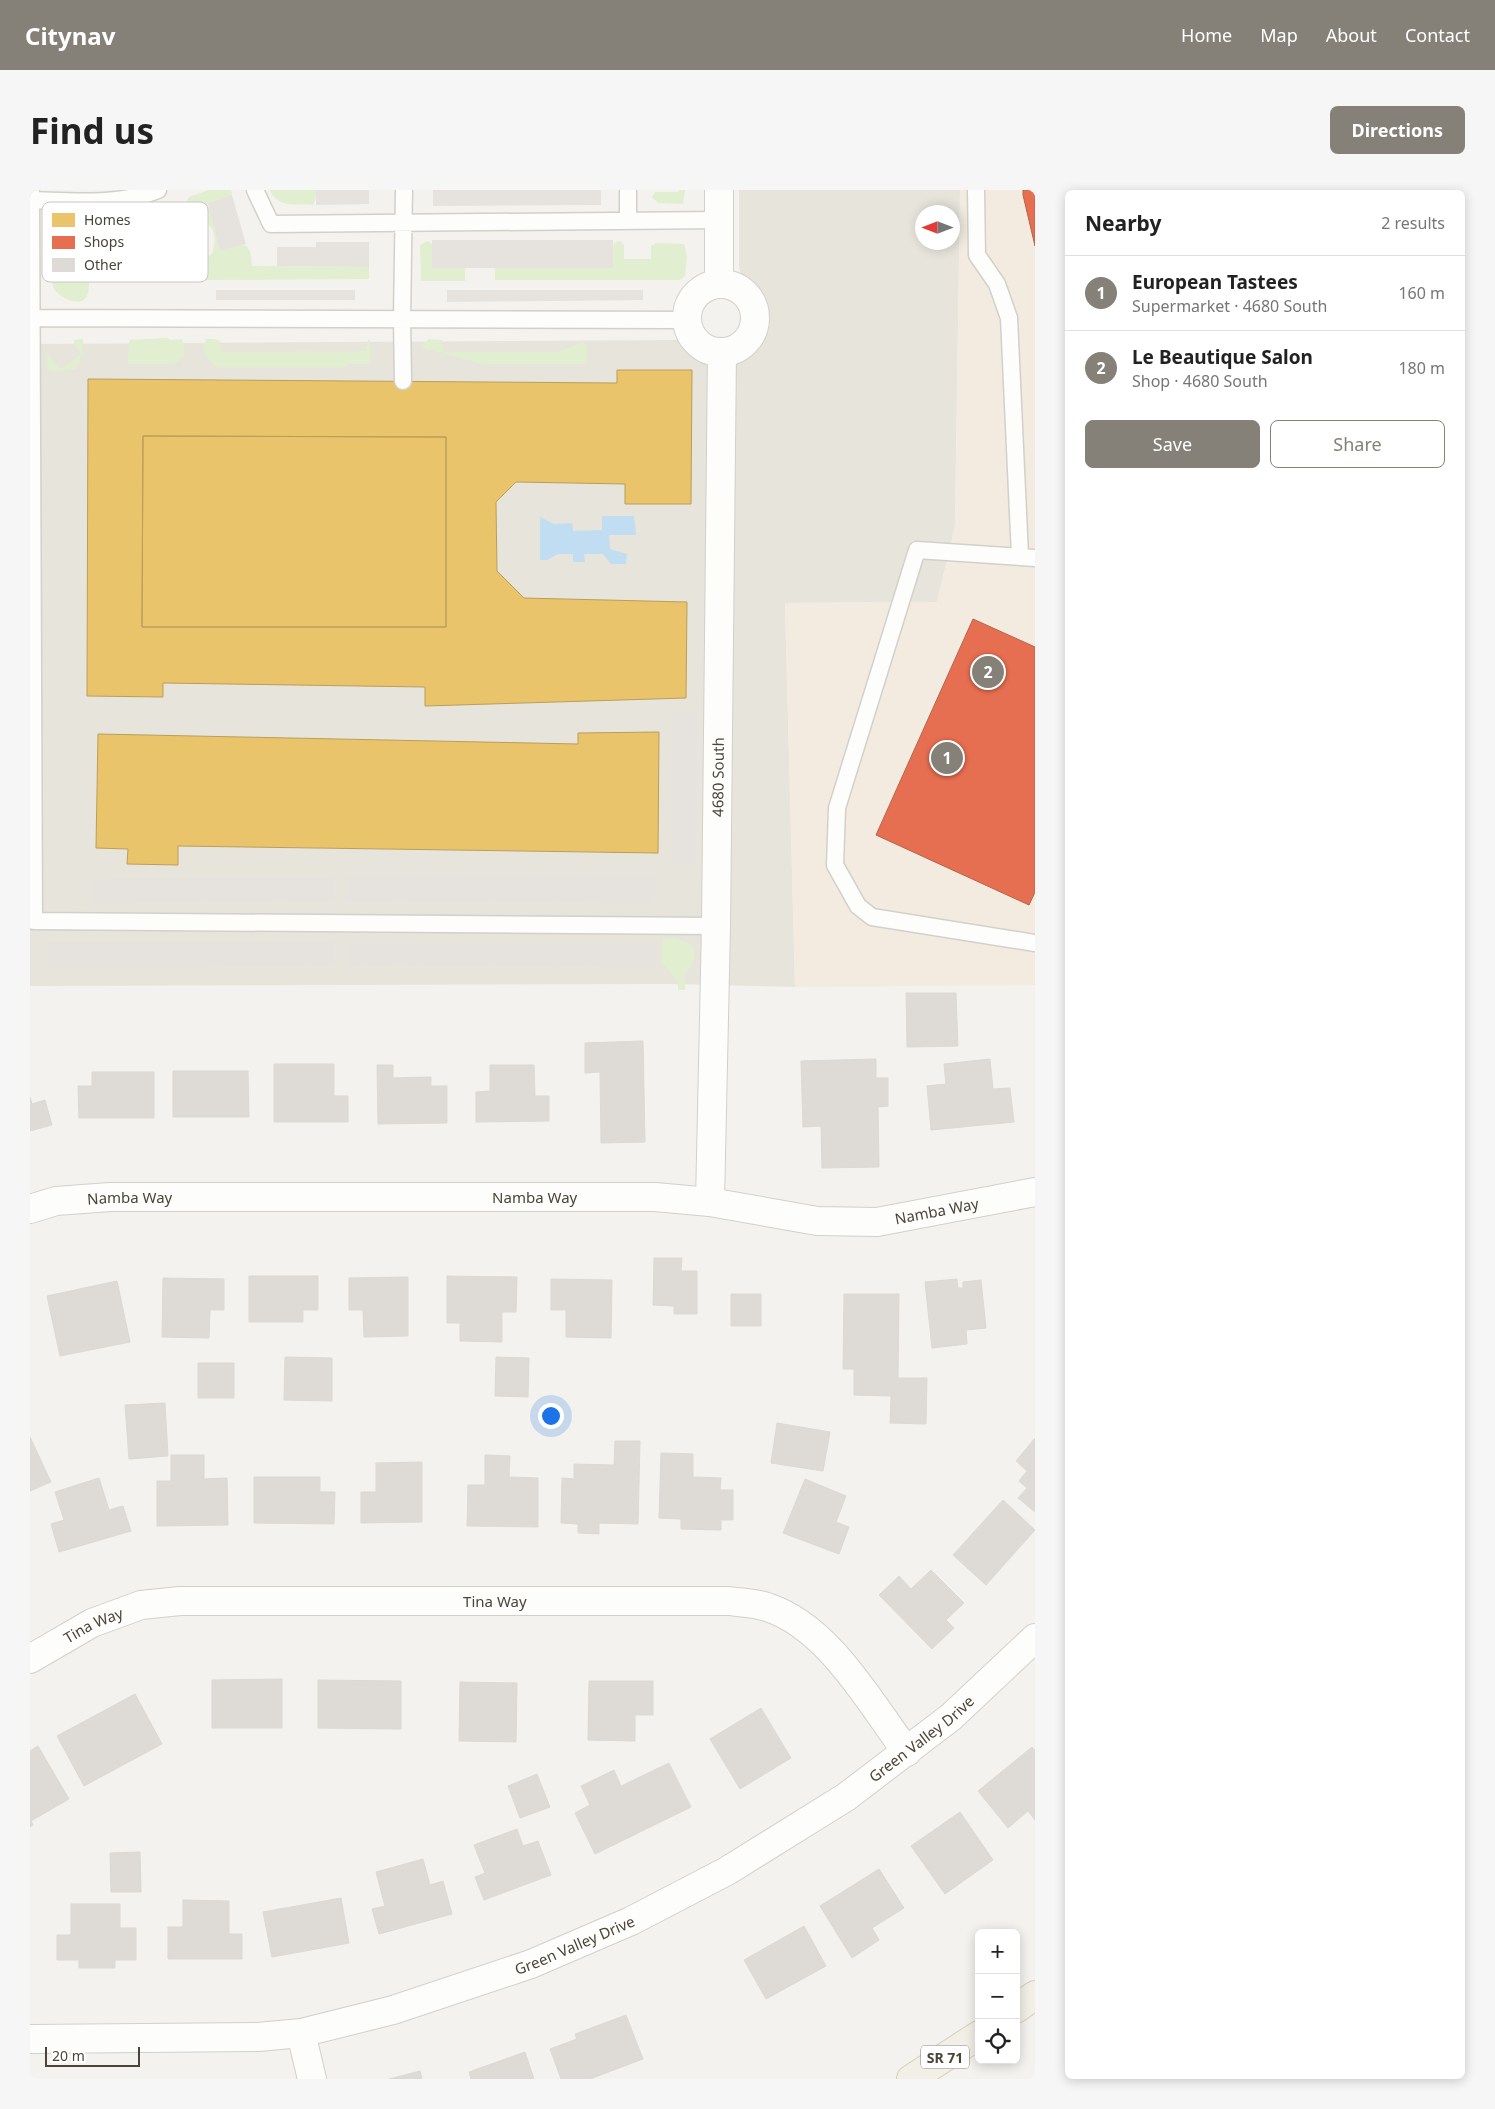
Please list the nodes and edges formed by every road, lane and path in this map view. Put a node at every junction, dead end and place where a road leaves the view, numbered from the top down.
1 (31, 190) edge
2 (158, 190) edge
3 (256, 190) edge
4 (404, 190) edge
5 (628, 190) edge
6 (719, 190) edge
7 (976, 190) edge
8 (81, 196) edge
9 (31, 200) edge
10 (719, 220) junction
11 (628, 221) junction
12 (403, 223) junction
13 (719, 284) junction
14 (31, 318) edge
15 (402, 319) junction
16 (687, 320) junction
17 (722, 352) junction
18 (403, 382) dead end
19 (1028, 557) edge
20 (716, 926) junction
21 (1035, 943) edge
22 (1035, 1192) edge
23 (710, 1202) junction
24 (30, 1208) edge
25 (1035, 1638) edge
26 (30, 1659) edge
27 (907, 1752) junction
28 (1035, 1995) edge
29 (1020, 2006) edge
30 (301, 2033) junction
31 (975, 2038) edge
32 (30, 2039) edge
33 (312, 2079) edge
34 (911, 2079) edge

1 - 9 lane
2 - 8 lane
3 - 12 lane
4 - 12 lane
5 - 11 lane
6 - 10 street
7 - 19 lane
8 - 9 lane
9 - 14 lane
10 - 11 lane
10 - 13 street
11 - 12 lane
12 - 15 lane
13 - 16 street
13 - 17 street
14 - 15 lane
14 - 20 lane
15 - 16 lane
15 - 18 lane
16 - 17 street
17 - 20 street, 4680 South
19 - 21 lane
20 - 23 street, 4680 South
22 - 23 street, Namba Way
23 - 24 street, Namba Way
25 - 27 street, Green Valley Drive
26 - 27 street, Tina Way
27 - 30 street, Green Valley Drive
28 - 29 main road
30 - 32 street, Green Valley Drive
30 - 33 street
31 - 34 main road, SR 71

